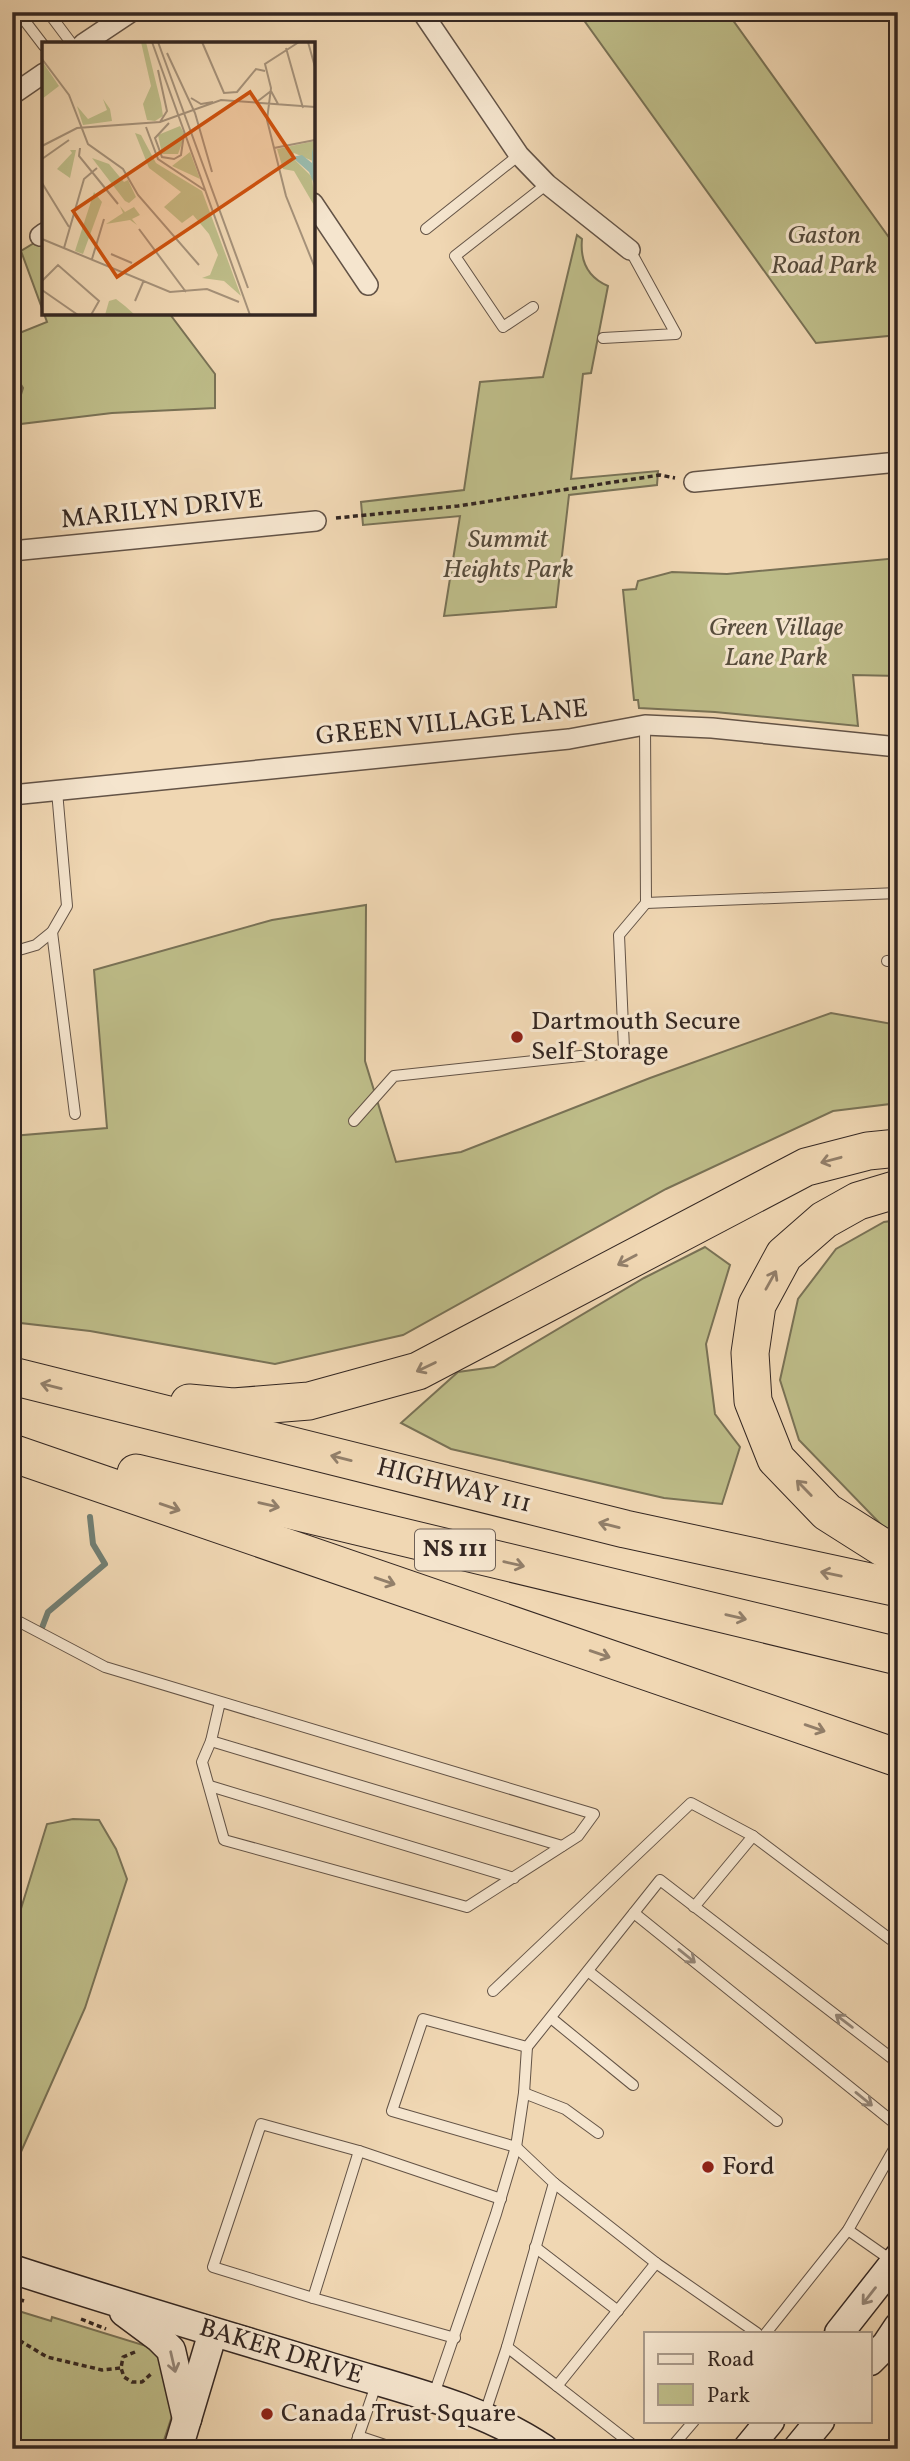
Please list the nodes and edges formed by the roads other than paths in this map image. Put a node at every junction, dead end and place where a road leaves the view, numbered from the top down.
1 (19, 12) edge
2 (48, 12) edge
3 (131, 12) edge
4 (422, 12) edge
5 (70, 42) edge
6 (86, 42) edge
7 (42, 43) edge
8 (42, 74) edge
9 (12, 94) edge
10 (519, 155) junction
11 (547, 184) junction
12 (315, 206) edge
13 (426, 229) dead end
14 (630, 250) joint
15 (368, 285) dead end
16 (533, 307) dead end
17 (603, 338) dead end
18 (898, 462) edge
19 (694, 482) road end
20 (316, 521) road end
21 (12, 551) edge
22 (645, 725) junction
23 (898, 747) edge
24 (57, 790) junction
25 (12, 795) edge
26 (898, 894) edge
27 (646, 903) junction
28 (52, 932) junction
29 (12, 952) edge
30 (75, 1114) dead end
31 (354, 1121) dead end
32 (898, 1148) edge
33 (898, 1189) edge
34 (12, 1376) edge
35 (91, 1395) junction
36 (12, 1444) edge
37 (12, 1453) edge
38 (898, 1557) edge
39 (898, 1588) edge
40 (12, 1618) edge
41 (898, 1656) edge
42 (220, 1702) junction
43 (211, 1741) junction
44 (898, 1758) edge
45 (210, 1786) junction
46 (753, 1836) junction
47 (562, 1846) junction
48 (514, 1878) junction
49 (694, 1907) junction
50 (634, 1913) junction
51 (898, 1945) edge
52 (588, 1971) junction
53 (493, 1991) dead end
54 (551, 2018) junction
55 (527, 2047) junction
56 (898, 2063) edge
57 (633, 2085) dead end
58 (524, 2093) junction
59 (777, 2121) dead end
60 (898, 2126) edge
61 (597, 2133) dead end
62 (898, 2143) edge
63 (516, 2147) junction
64 (359, 2151) junction
65 (554, 2183) junction
66 (501, 2199) junction
67 (848, 2230) junction
68 (535, 2247) junction
69 (896, 2260) edge
70 (656, 2263) junction
71 (12, 2269) edge
72 (313, 2298) junction
73 (108, 2300) junction
74 (618, 2311) junction
75 (898, 2327) edge
76 (213, 2332) junction
77 (756, 2332) edge
78 (767, 2332) edge
79 (840, 2332) edge
80 (455, 2338) junction
81 (507, 2347) junction
82 (872, 2359) edge
83 (377, 2382) junction
84 (556, 2386) junction
85 (433, 2397) junction
86 (483, 2416) junction
87 (187, 2419) junction
88 (693, 2422) edge
89 (769, 2422) edge
90 (819, 2422) edge
91 (358, 2435) junction
92 (178, 2449) edge
93 (354, 2449) edge
94 (397, 2449) edge
95 (544, 2449) edge
96 (638, 2449) edge
97 (670, 2449) edge
98 (747, 2449) edge
99 (797, 2449) edge

1 - 7 lane
2 - 5 lane
3 - 6 street
4 - 10 street
8 - 9 street
10 - 11 street
10 - 13 lane
11 - 14 street
11 - 16 lane
12 - 15 street
14 - 17 lane
18 - 19 street
20 - 21 street, MARILYN DRIVE
22 - 23 street, GREEN VILLAGE LANE
22 - 24 street, GREEN VILLAGE LANE
22 - 27 lane
24 - 25 street, GREEN VILLAGE LANE
24 - 28 lane
26 - 27 lane
27 - 31 lane
28 - 29 lane
28 - 30 lane
32 -> 35 highway
38 -> 33 highway
35 -> 34 highway, HIGHWAY 111 / NS 111
39 -> 35 highway, HIGHWAY 111 / NS 111
36 -> 41 highway, NS 111
37 -> 44 highway
40 - 42 lane
42 - 43 lane
42 - 47 lane
43 - 45 lane
43 - 47 lane
45 - 48 lane
45 - 48 lane
46 - 49 lane
46 - 51 lane
46 - 53 lane
47 - 48 lane
49 - 50 lane
56 -> 49 lane
50 - 52 lane
50 -> 60 lane
52 - 54 lane
52 - 59 lane
54 - 55 lane
54 - 57 lane
55 - 58 lane
55 - 63 lane
58 - 61 lane
58 - 63 lane
62 - 67 lane
63 - 65 lane
63 - 66 lane
64 - 66 lane
64 - 72 lane
64 - 72 lane
65 - 68 lane
65 - 70 lane
66 - 80 lane
67 - 69 lane
67 - 78 lane
68 - 74 lane
68 - 81 lane
69 -> 79 street
70 - 74 lane
70 - 77 lane
71 - 73 street, BAKER DRIVE
72 - 80 lane
73 - 76 street, BAKER DRIVE
73 -> 87 street
74 - 84 lane
75 - 82 street
76 - 83 street, BAKER DRIVE
76 - 87 street
80 - 85 lane
81 - 84 lane
81 - 86 lane
83 - 85 street, BAKER DRIVE
83 - 91 lane
84 - 96 lane
85 - 86 street, BAKER DRIVE
86 - 95 street, BAKER DRIVE
87 - 92 street
88 - 97 lane
89 - 98 street
90 - 99 street
91 - 93 lane
91 - 94 lane

